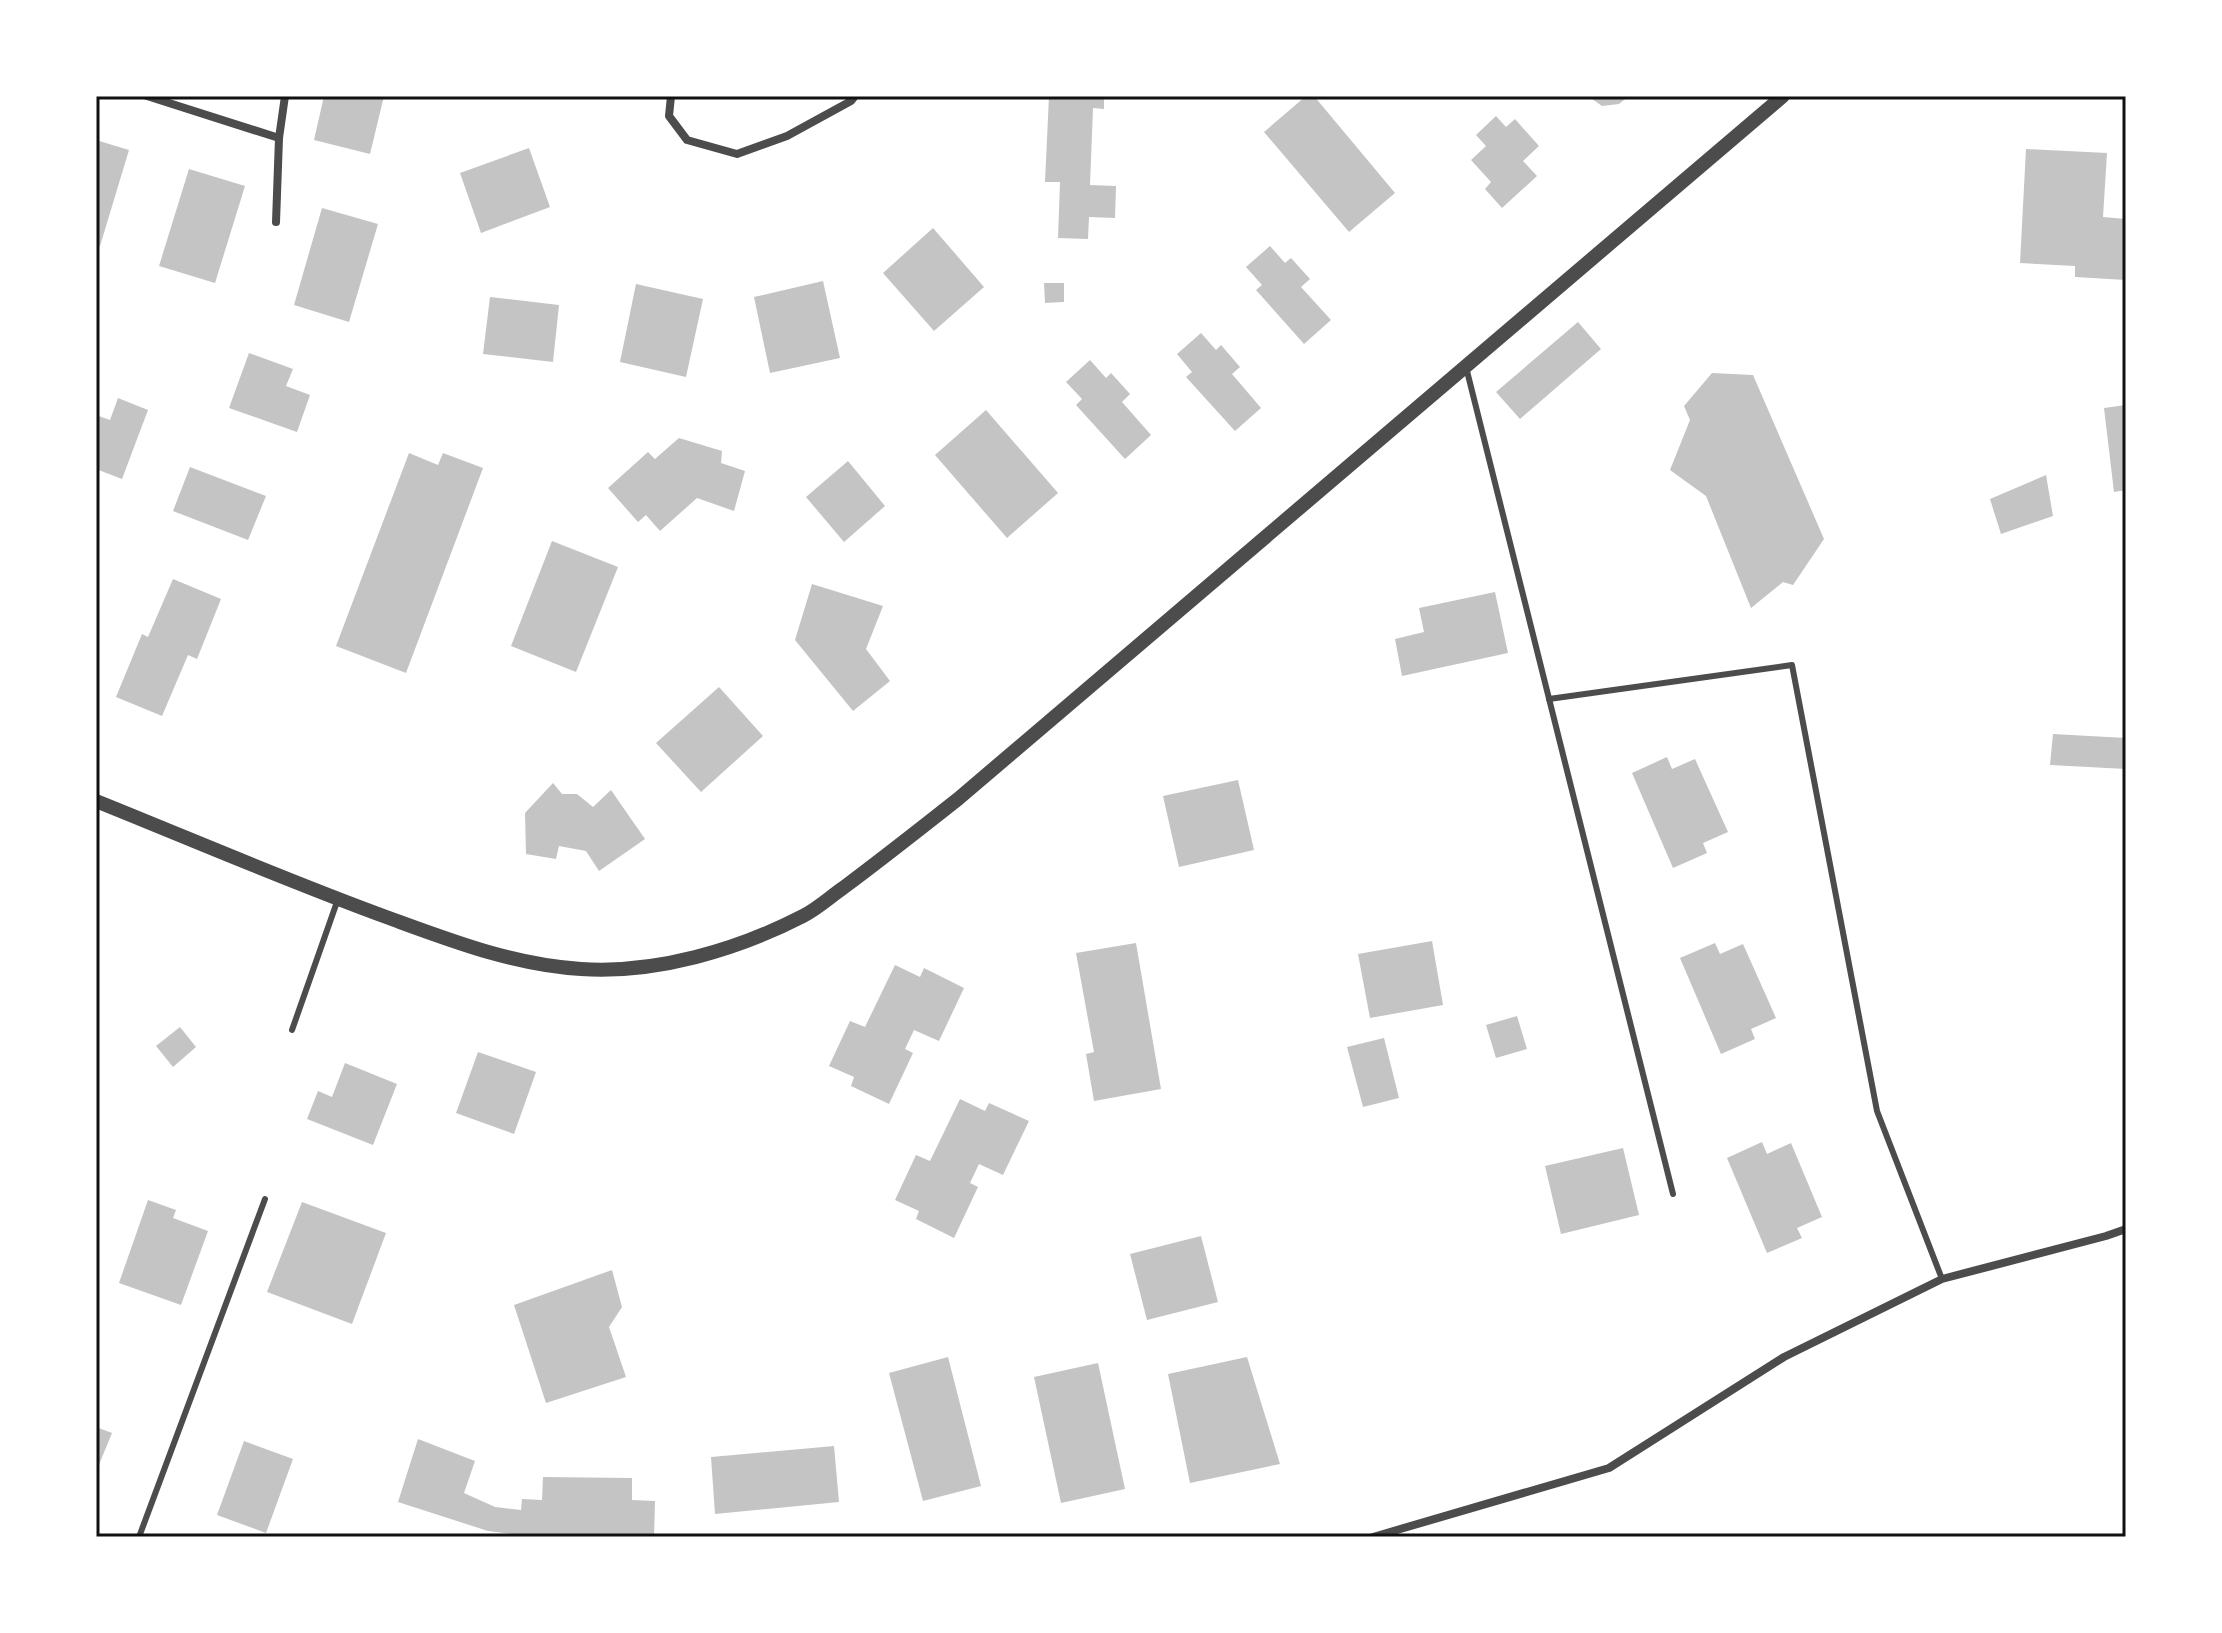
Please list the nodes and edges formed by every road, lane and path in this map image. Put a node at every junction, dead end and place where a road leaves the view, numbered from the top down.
1 (147, 96) edge
2 (285, 96) edge
3 (671, 96) edge
4 (855, 96) edge
5 (1783, 96) edge
6 (279, 138) junction
7 (276, 222) dead end
8 (1466, 366) junction
9 (1549, 699) junction
10 (96, 801) edge
11 (338, 899) junction
12 (292, 1030) dead end
13 (1673, 1194) dead end
14 (265, 1199) dead end
15 (2126, 1229) edge
16 (1942, 1279) junction
17 (139, 1537) edge
18 (1373, 1537) edge

1 - 6 street
2 - 6 street
3 - 4 street
5 - 8 street
6 - 7 street
8 - 9 lane
8 - 11 street
9 - 13 lane
9 - 16 lane
10 - 11 street
11 - 12 lane
14 - 17 lane
15 - 16 street
16 - 18 street

